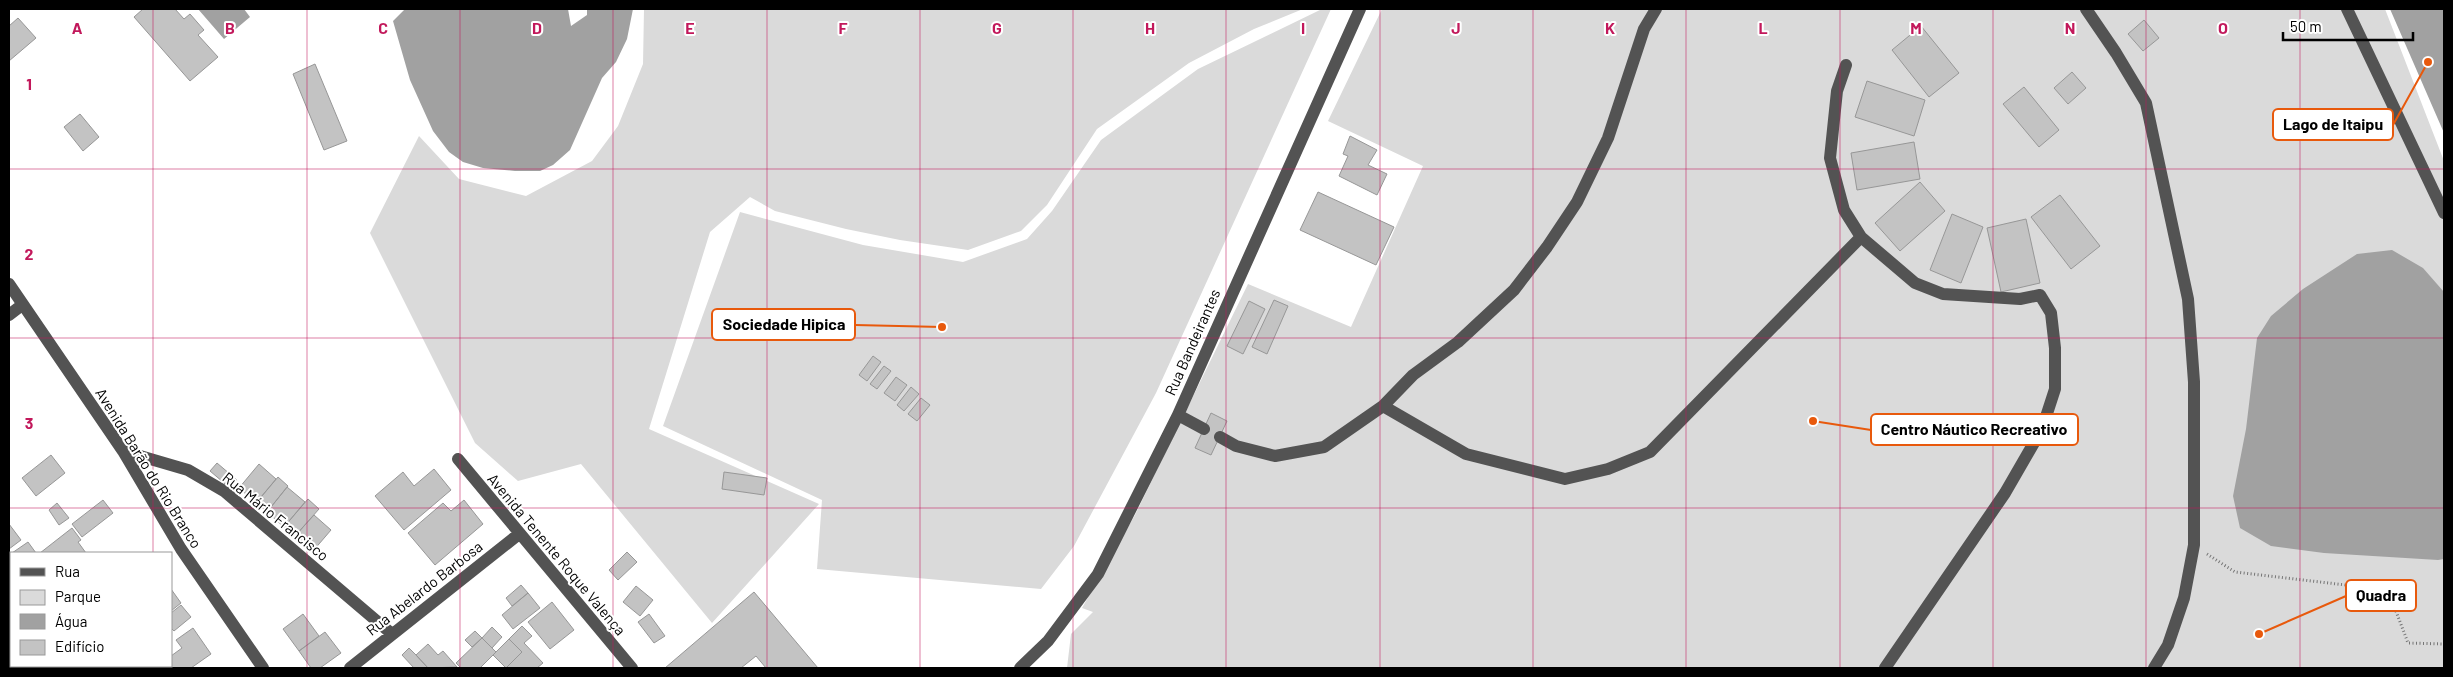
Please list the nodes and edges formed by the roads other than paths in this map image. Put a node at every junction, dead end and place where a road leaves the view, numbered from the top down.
1 (1360, 9) edge
2 (1656, 9) edge
3 (2086, 9) edge
4 (2347, 9) edge
5 (1846, 65) dead end
6 (2444, 213) edge
7 (1861, 237) junction
8 (9, 284) edge
9 (22, 305) junction
10 (9, 315) edge
11 (1383, 406) junction
12 (1178, 415) junction
13 (1204, 429) dead end
14 (1220, 437) dead end
15 (123, 451) junction
16 (458, 459) dead end
17 (519, 534) junction
18 (176, 552) edge
19 (392, 634) junction
20 (263, 668) edge
21 (350, 668) edge
22 (632, 668) edge
23 (1020, 668) edge
24 (1885, 668) edge
25 (2154, 668) edge

1 - 12 street, Rua Bandeirantes
2 - 11 street
3 - 25 street
4 - 6 street
5 - 7 street
7 - 11 street
7 - 24 street
8 - 9 street, Avenida Barão do Rio Branco
9 - 10 street
9 - 15 street, Avenida Barão do Rio Branco
11 - 14 street
12 - 13 street
12 - 23 street, Rua Bandeirantes
15 - 18 street, Avenida Barão do Rio Branco
15 - 19 street, Rua Mário Francisco
16 - 17 street, Avenida Tenente Roque Valença
17 - 19 street, Rua Abelardo Barbosa
17 - 22 street, Avenida Tenente Roque Valença
18 - 20 street, Avenida Barão do Rio Branco
19 - 21 street, Rua Abelardo Barbosa

